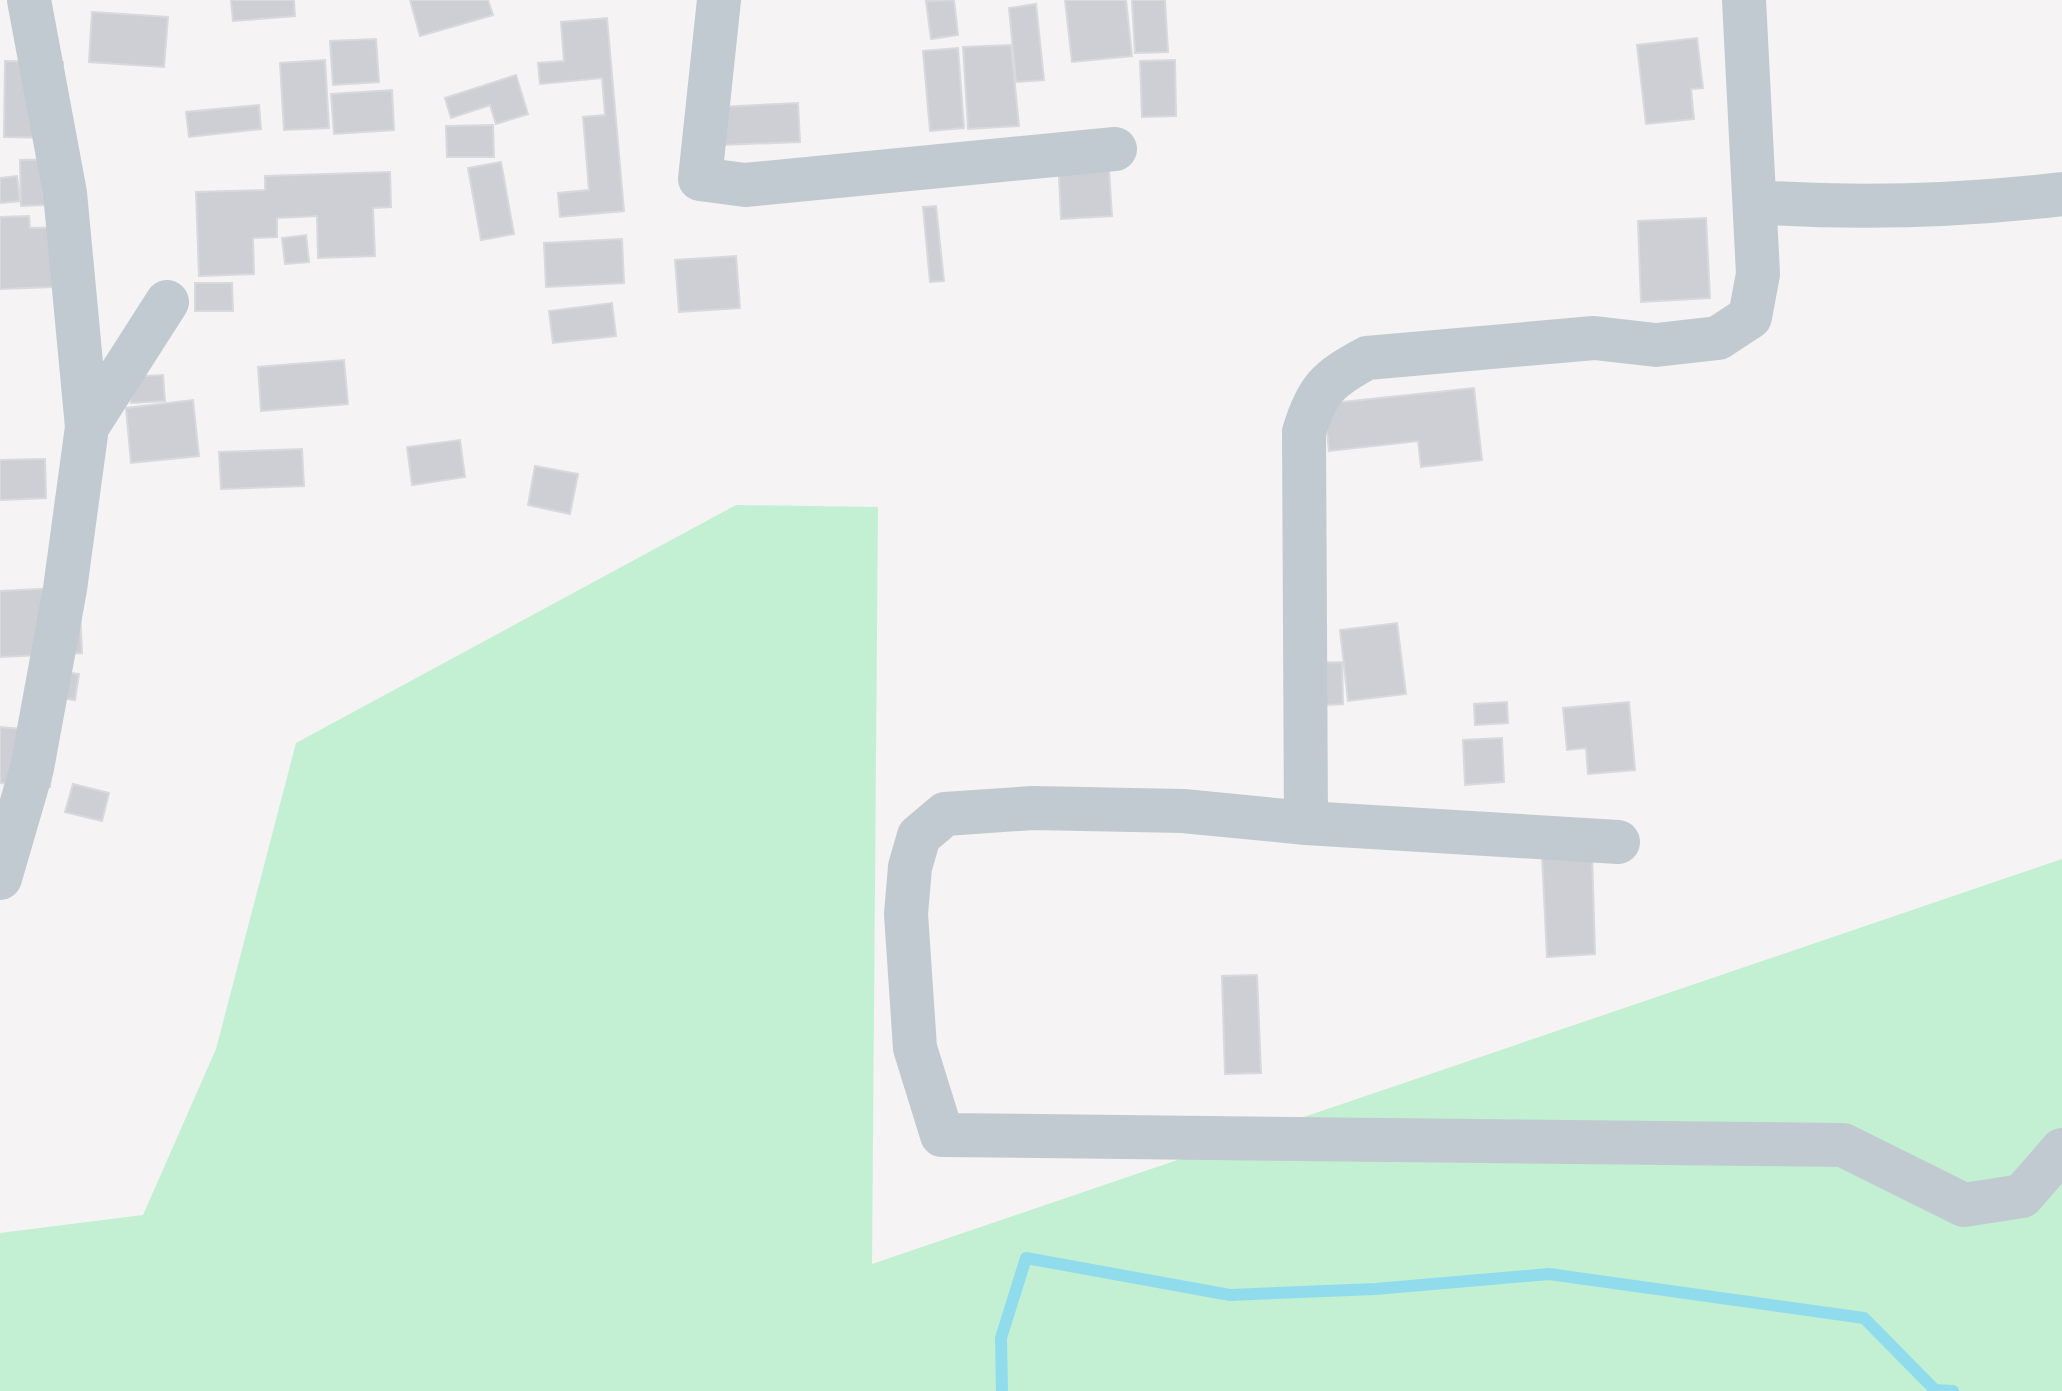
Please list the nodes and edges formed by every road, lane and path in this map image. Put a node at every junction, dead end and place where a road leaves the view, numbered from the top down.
1 (29, 0) edge
2 (719, 0) edge
3 (1744, 0) edge
4 (1115, 149) dead end
5 (2062, 194) edge
6 (1755, 202) junction
7 (167, 302) dead end
8 (87, 427) junction
9 (1306, 823) junction
10 (1618, 842) dead end
11 (0, 878) edge
12 (2062, 1150) edge

1 - 8 street
2 - 4 street
3 - 6 street
5 - 6 street
6 - 9 street
7 - 8 street
8 - 11 street
9 - 10 street
9 - 12 street

